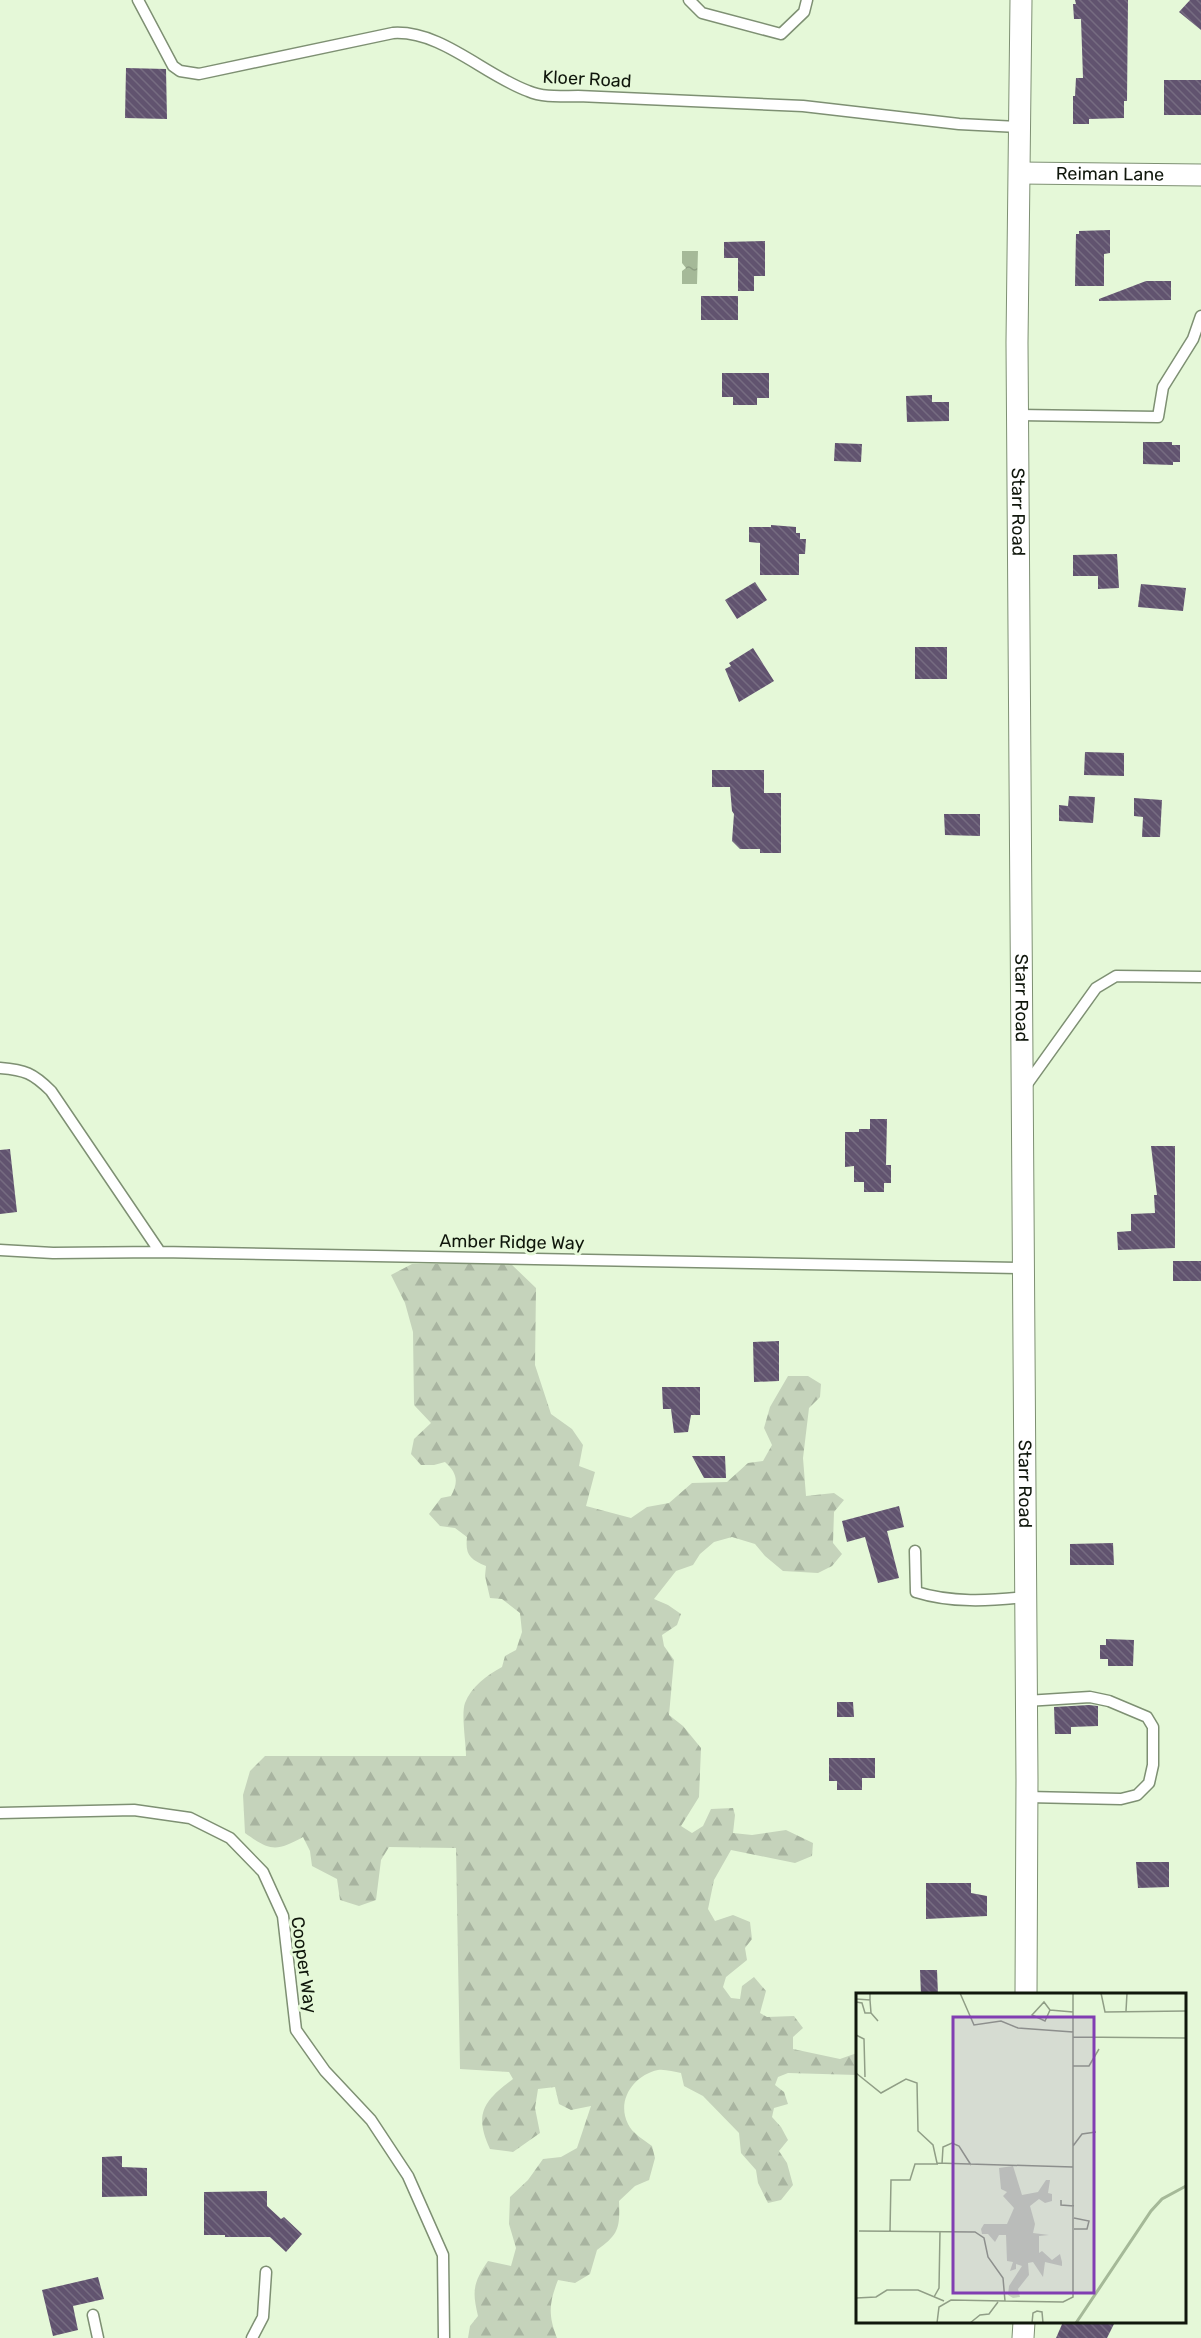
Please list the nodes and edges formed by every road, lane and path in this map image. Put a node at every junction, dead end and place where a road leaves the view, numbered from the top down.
1 (138, 0) edge
2 (689, 0) edge
3 (807, 0) edge
4 (1021, 0) edge
5 (1020, 127) junction
6 (1020, 173) junction
7 (1201, 174) edge
8 (1201, 316) edge
9 (1018, 415) junction
10 (1201, 976) edge
11 (0, 1068) edge
12 (1021, 1092) junction
13 (0, 1250) edge
14 (160, 1252) junction
15 (1023, 1268) junction
16 (915, 1551) dead end
17 (1025, 1597) junction
18 (1026, 1701) junction
19 (1027, 1797) junction
20 (0, 1813) edge
21 (1026, 1993) edge
22 (266, 2272) dead end
23 (93, 2315) dead end
24 (1024, 2323) edge
25 (98, 2338) edge
26 (252, 2338) edge
27 (444, 2338) edge
28 (1023, 2338) edge

1 - 5 lane, Kloer Road
2 - 3 lane
4 - 5 street, Starr Road
5 - 6 street, Starr Road
6 - 7 street, Reiman Lane
6 - 9 street, Starr Road
8 - 9 lane
9 - 12 street, Starr Road
10 - 12 lane
11 - 14 lane
12 - 15 street, Starr Road
13 - 14 lane, Amber Ridge Way
14 - 15 lane, Amber Ridge Way
15 - 17 street, Starr Road
16 - 17 lane
17 - 18 street, Starr Road
18 - 19 street, Starr Road
18 - 19 lane
19 - 21 street, Starr Road
20 - 27 lane, Cooper Way
22 - 26 lane
23 - 25 lane
24 - 28 street

